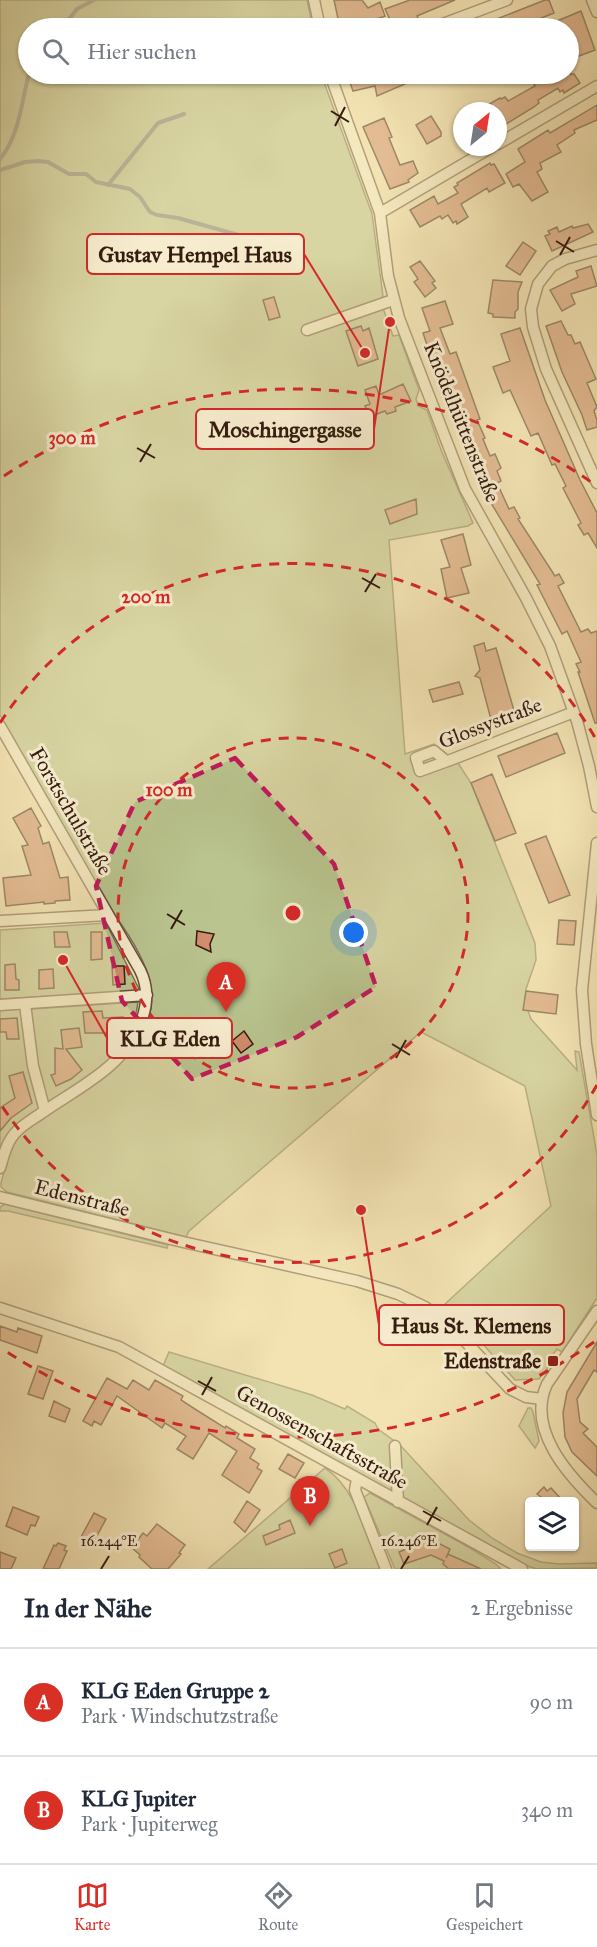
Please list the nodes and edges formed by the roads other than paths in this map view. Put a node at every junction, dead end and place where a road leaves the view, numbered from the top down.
1 (314, 0) edge
2 (507, 0) edge
3 (592, 0) edge
4 (597, 12) edge
5 (318, 18) edge
6 (459, 18) edge
7 (334, 84) edge
8 (597, 86) edge
9 (507, 139) edge
10 (477, 156) edge
11 (380, 213) junction
12 (597, 250) edge
13 (393, 300) junction
14 (307, 330) dead end
15 (597, 483) edge
16 (574, 712) junction
17 (0, 726) edge
18 (593, 767) edge
19 (420, 771) dead end
20 (597, 807) edge
21 (597, 843) edge
22 (107, 915) junction
23 (597, 919) edge
24 (0, 921) edge
25 (586, 949) junction
26 (147, 995) junction
27 (25, 1004) junction
28 (0, 1005) edge
29 (593, 1066) edge
30 (45, 1111) junction
31 (597, 1115) edge
32 (0, 1168) edge
33 (0, 1197) edge
34 (0, 1308) edge
35 (597, 1311) edge
36 (542, 1399) junction
37 (395, 1446) dead end
38 (357, 1479) junction
39 (398, 1502) junction
40 (597, 1503) edge
41 (386, 1569) edge
42 (522, 1569) edge

1 - 5 street
2 - 6 street
3 - 4 street
7 - 11 street, Knödelhüttenstraße
8 - 9 street
10 - 11 street
11 - 13 street, Knödelhüttenstraße
12 - 15 street
13 - 14 street
13 - 16 street, Knödelhüttenstraße
16 - 18 street, Knödelhüttenstraße
16 - 19 street, Glossystraße
17 - 22 street, Forstschulstraße
18 - 20 street, Knödelhüttenstraße
21 - 25 street
22 - 24 street
22 - 26 street, Forstschulstraße
23 - 25 street
25 - 29 street
26 - 27 street
26 - 30 street
27 - 28 street
27 - 30 street
29 - 31 street
30 - 32 street
33 - 36 street, Edenstraße
34 - 38 street, Genossenschaftsstraße
35 - 36 street
36 - 40 street
37 - 39 street
38 - 39 street, Genossenschaftsstraße
38 - 41 street
39 - 42 street, Genossenschaftsstraße

